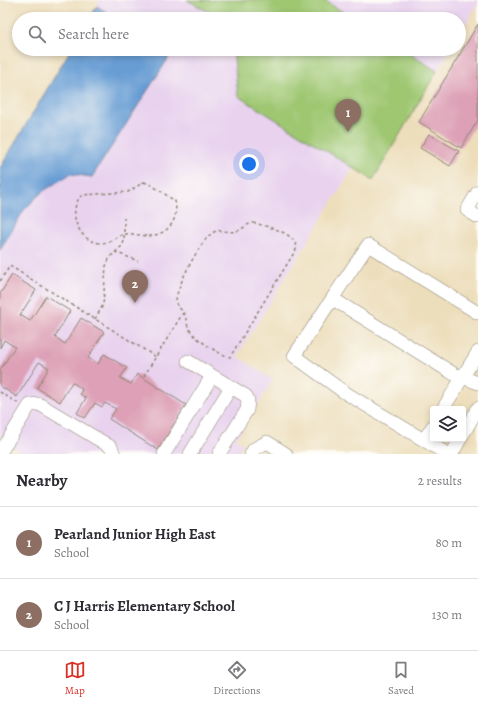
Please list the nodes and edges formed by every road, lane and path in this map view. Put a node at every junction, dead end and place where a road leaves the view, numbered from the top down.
1 (478, 192) edge
2 (478, 216) edge
3 (124, 218) dead end
4 (125, 234) junction
5 (115, 252) junction
6 (138, 261) dead end
7 (0, 281) edge
8 (333, 299) junction
9 (183, 313) junction
10 (478, 313) edge
11 (95, 319) junction
12 (478, 352) edge
13 (156, 357) junction
14 (188, 361) dead end
15 (144, 376) dead end
16 (212, 376) junction
17 (464, 376) junction
18 (478, 383) edge
19 (231, 387) junction
20 (0, 392) edge
21 (445, 406) edge
22 (478, 408) edge
23 (27, 409) junction
24 (466, 429) edge
25 (430, 431) edge
26 (424, 440) junction
27 (458, 442) edge
28 (0, 453) edge
29 (114, 454) edge
30 (164, 454) edge
31 (190, 454) edge
32 (220, 454) edge
33 (251, 454) edge
34 (286, 454) edge
35 (447, 454) edge
36 (452, 454) edge

1 - 2 street
3 - 4 path
4 - 4 path
4 - 5 path
5 - 6 path
5 - 11 path
7 - 11 path
8 - 10 street
8 - 17 street
8 - 26 street
9 - 9 path
9 - 13 path
11 - 13 path
12 - 17 street
13 - 15 path
14 - 16 street
16 - 19 street
16 - 30 street
17 - 18 street
17 - 21 street
19 - 31 street
19 - 32 street
20 - 23 path
22 - 24 street
23 - 28 street
23 - 29 street
25 - 26 street
26 - 35 street
27 - 36 street
33 - 34 street

